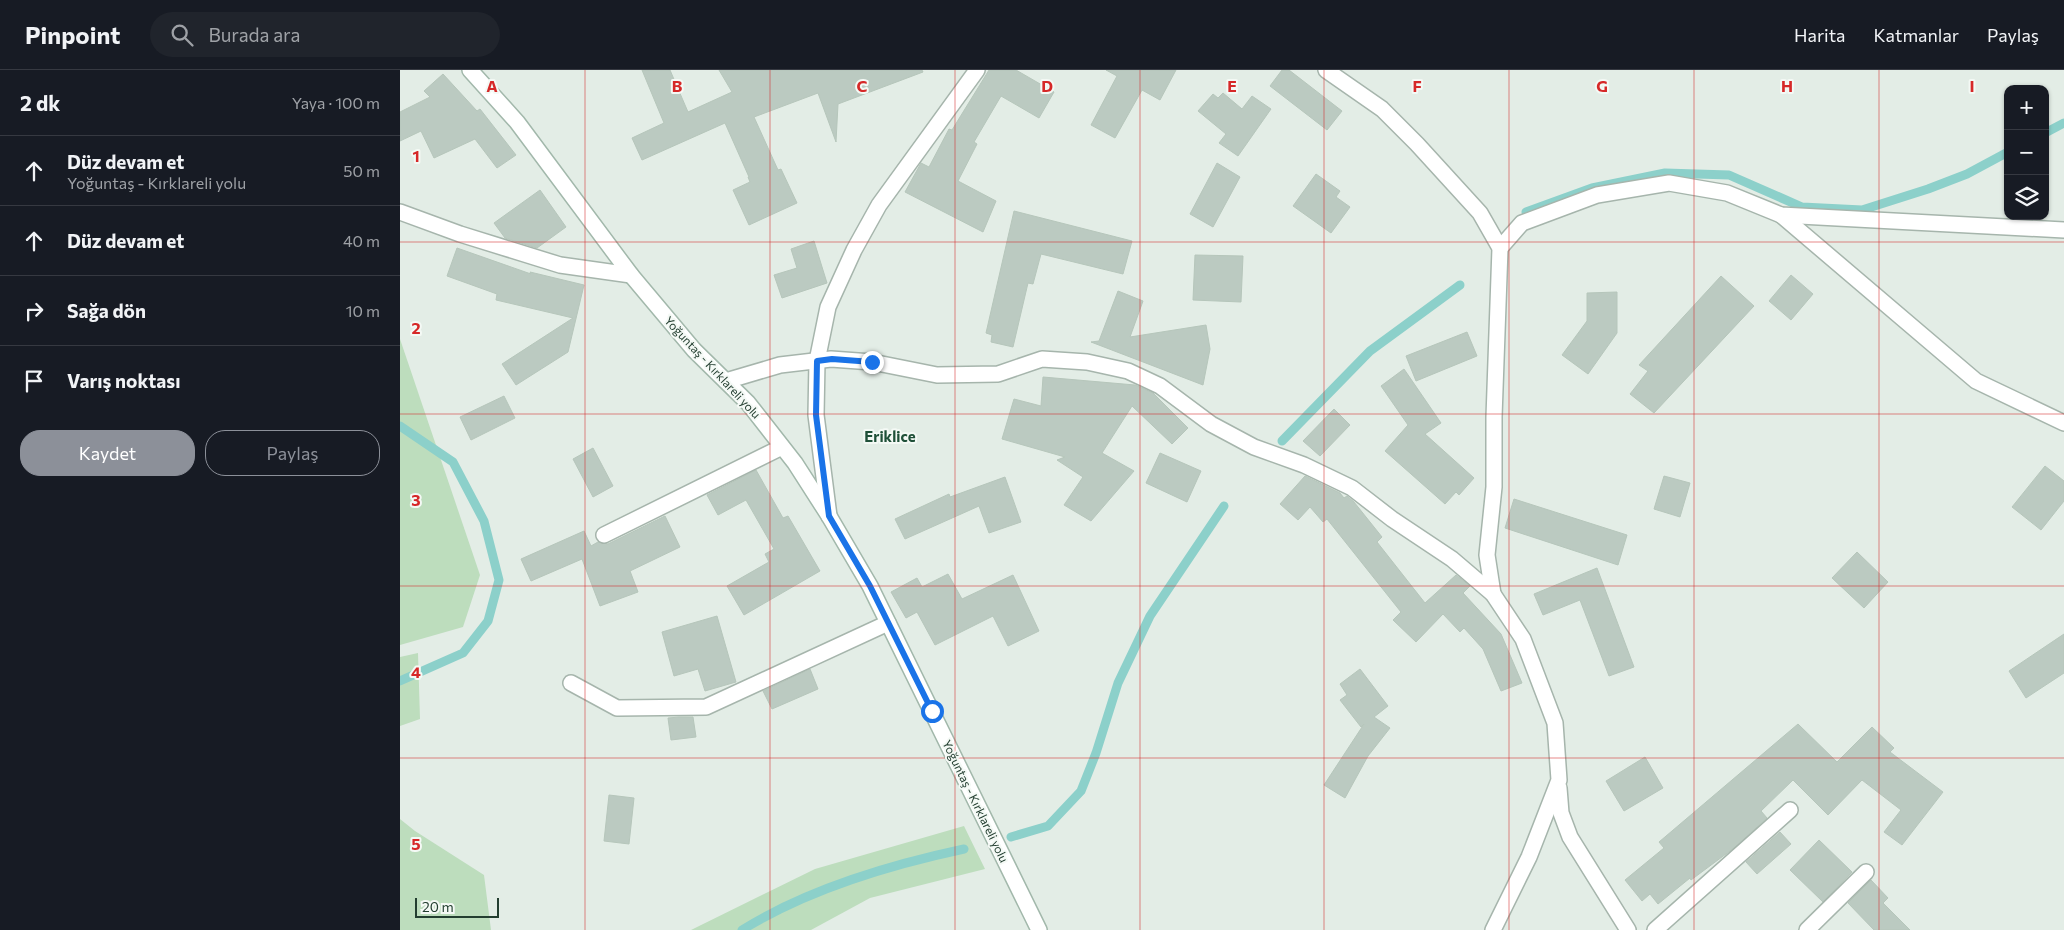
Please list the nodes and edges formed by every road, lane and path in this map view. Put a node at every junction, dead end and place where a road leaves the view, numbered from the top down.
1 (470, 70) edge
2 (977, 70) edge
3 (1326, 70) edge
4 (400, 212) edge
5 (1781, 215) junction
6 (2064, 230) edge
7 (1500, 248) junction
8 (631, 275) junction
9 (817, 361) junction
10 (726, 381) junction
11 (2064, 423) edge
12 (782, 447) junction
13 (829, 516) junction
14 (604, 535) dead end
15 (1493, 594) junction
16 (888, 623) junction
17 (571, 682) dead end
18 (1559, 780) junction
19 (1790, 810) dead end
20 (1866, 872) dead end
21 (1039, 930) edge
22 (1493, 930) edge
23 (1628, 930) edge
24 (1655, 930) edge
25 (1807, 930) edge

1 - 8 street, Yoğuntaş - Kırklareli yolu
2 - 9 street
3 - 7 street
4 - 8 street
5 - 6 street
5 - 7 street
5 - 11 street
7 - 15 street
8 - 10 street, Yoğuntaş - Kırklareli yolu
9 - 10 street
9 - 13 street
9 - 15 street
10 - 12 street, Yoğuntaş - Kırklareli yolu
12 - 13 street, Yoğuntaş - Kırklareli yolu
12 - 14 street
13 - 16 street, Yoğuntaş - Kırklareli yolu
15 - 18 street
16 - 17 street
16 - 21 street, Yoğuntaş - Kırklareli yolu
18 - 22 street
18 - 23 street
19 - 24 street
20 - 25 street

